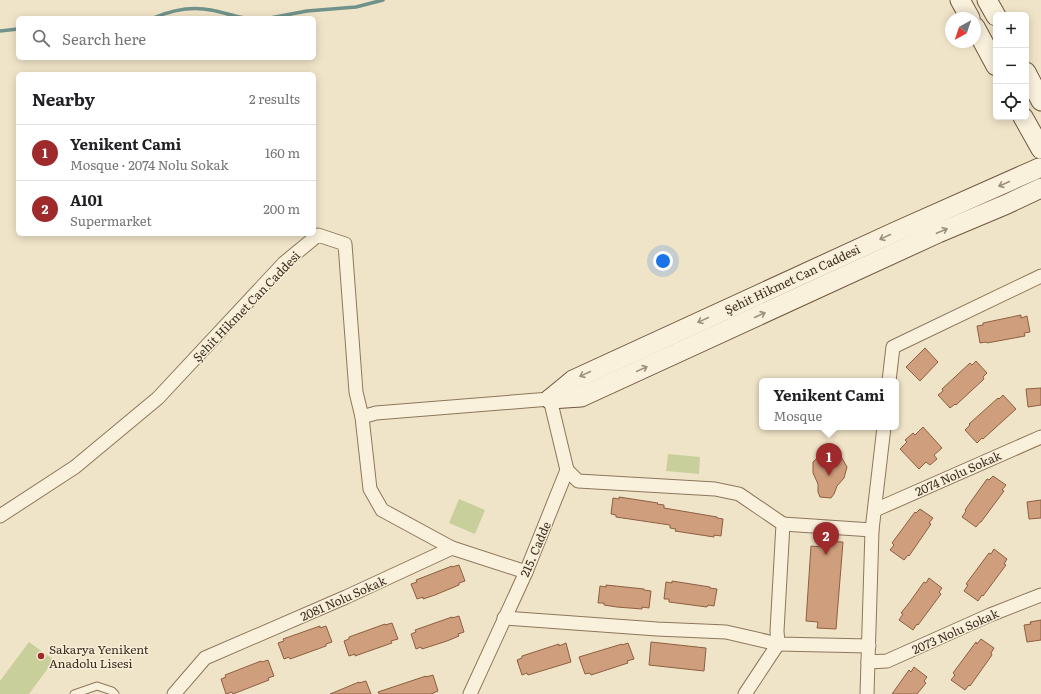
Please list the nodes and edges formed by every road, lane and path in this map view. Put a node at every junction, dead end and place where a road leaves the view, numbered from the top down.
1 (960, 0) edge
2 (987, 0) edge
3 (967, 12) edge
4 (994, 12) edge
5 (981, 39) edge
6 (993, 61) edge
7 (1029, 78) edge
8 (1041, 101) edge
9 (1025, 120) edge
10 (1041, 150) edge
11 (1040, 166) edge
12 (1041, 188) edge
13 (1041, 203) edge
14 (1007, 204) junction
15 (1041, 276) edge
16 (890, 378) edge
17 (550, 399) junction
18 (362, 417) junction
19 (884, 430) edge
20 (1041, 437) edge
21 (567, 470) junction
22 (1, 510) edge
23 (875, 510) junction
24 (783, 524) junction
25 (872, 530) junction
26 (452, 548) junction
27 (526, 572) junction
28 (1041, 595) edge
29 (504, 618) junction
30 (778, 644) junction
31 (869, 646) junction
32 (868, 662) junction
33 (74, 694) edge
34 (115, 694) edge
35 (174, 694) edge
36 (470, 694) edge
37 (745, 694) edge
38 (867, 694) edge

1 - 3 street
2 - 4 street
5 - 6 street
7 - 8 street
9 - 10 street
11 -> 17 street, Şehit Hikmet Can Caddesi
12 - 14 street, Şehit Hikmet Can Caddesi
13 - 14 street
17 -> 14 street, Şehit Hikmet Can Caddesi
15 - 16 street
17 - 18 street, Şehit Hikmet Can Caddesi
17 - 21 street
18 - 22 street, Şehit Hikmet Can Caddesi
18 - 26 street
19 - 23 street
20 - 23 street, 2074 Nolu Sokak
21 - 24 street
21 - 27 street, 215. Cadde
23 - 25 street
24 - 25 street
24 - 30 street
25 - 31 street
26 - 27 street
26 - 35 street, 2081 Nolu Sokak
27 - 29 street, 215. Cadde
28 - 32 street, 2073 Nolu Sokak
29 - 30 street
29 - 36 street, 215. Cadde
30 - 31 street
30 - 37 street
31 - 32 street
32 - 38 street
33 - 34 lane

